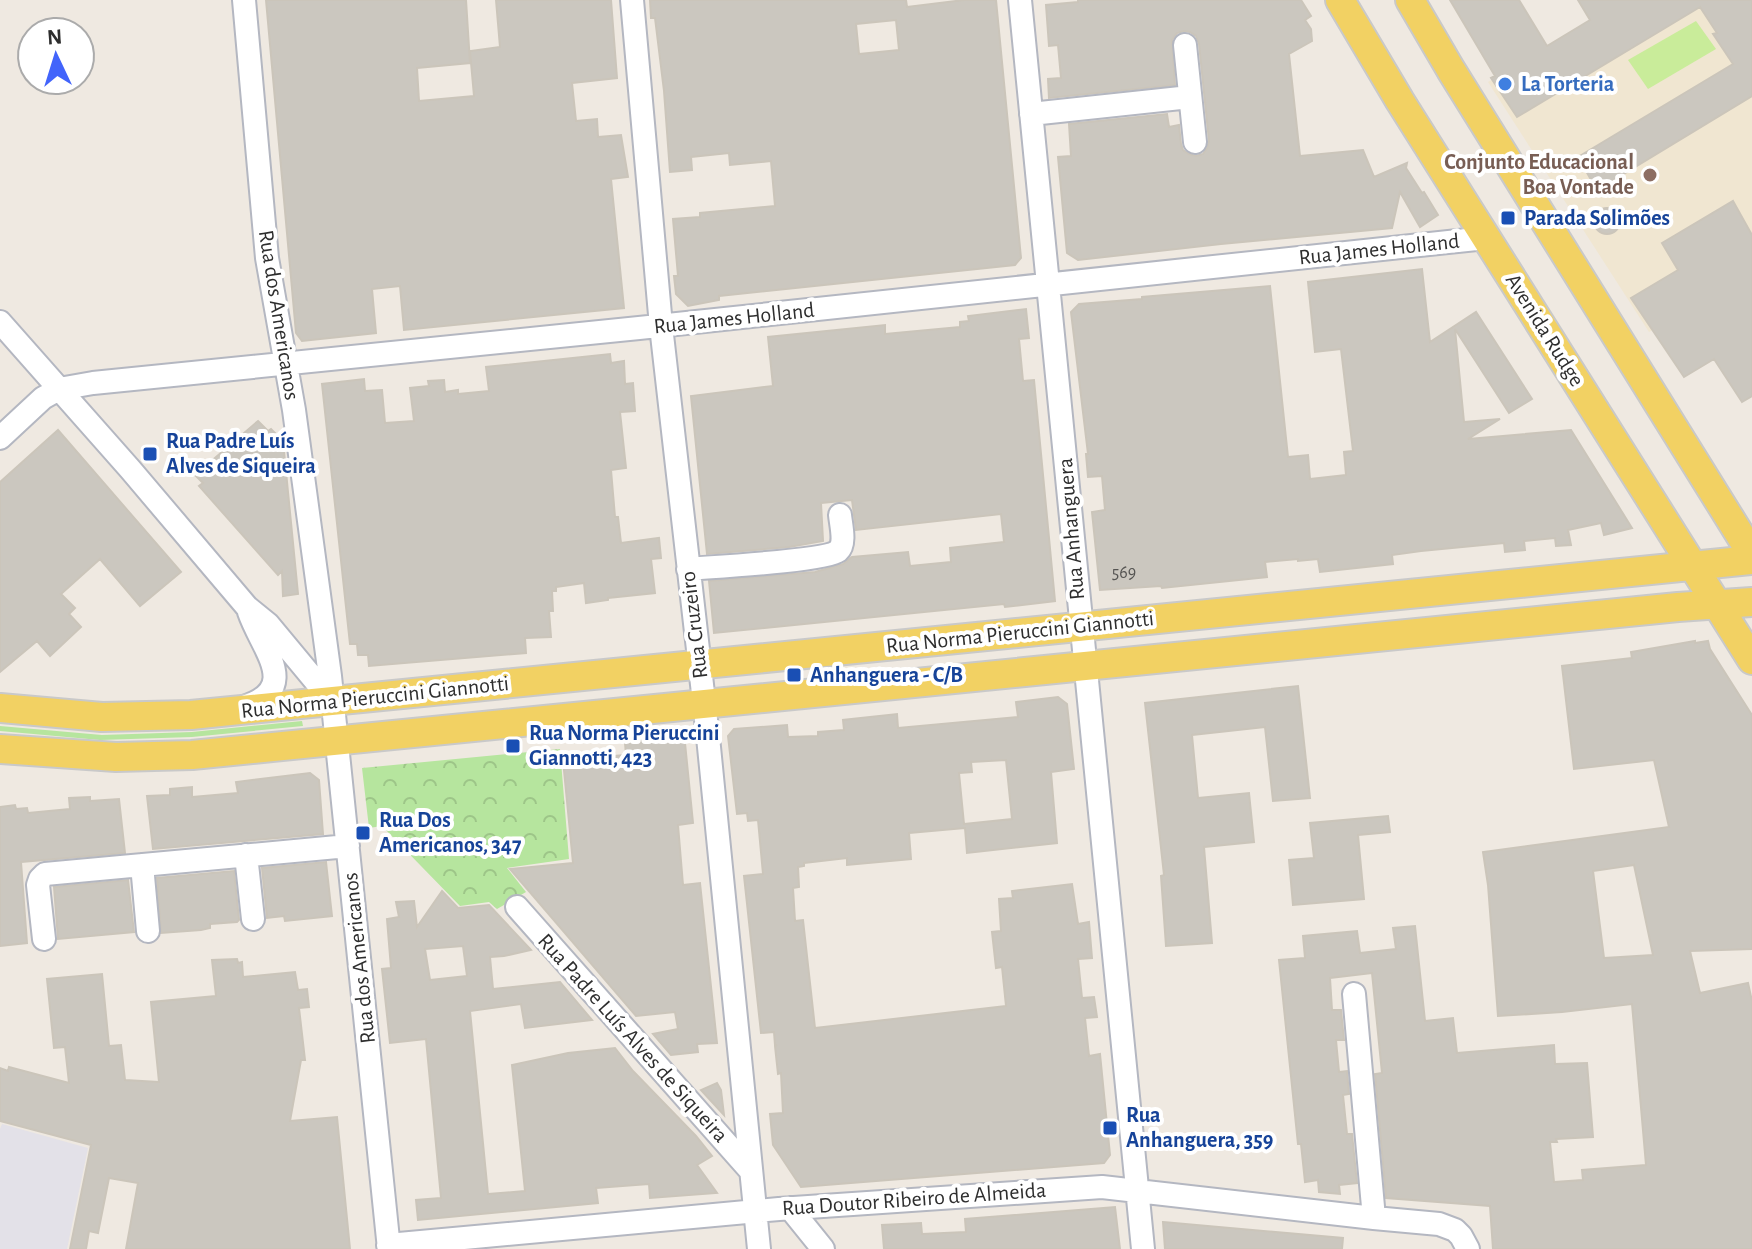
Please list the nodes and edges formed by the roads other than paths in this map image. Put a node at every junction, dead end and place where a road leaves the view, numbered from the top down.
1 (244, 0) edge
2 (632, 0) edge
3 (1020, 0) edge
4 (1340, 0) edge
5 (1410, 0) edge
6 (1185, 45) dead end
7 (1190, 97) junction
8 (1031, 114) junction
9 (1195, 142) dead end
10 (1486, 238) junction
11 (1048, 285) junction
12 (0, 322) edge
13 (661, 326) junction
14 (286, 364) junction
15 (59, 389) junction
16 (0, 438) edge
17 (840, 515) dead end
18 (1752, 557) edge
19 (1694, 566) junction
20 (688, 569) junction
21 (1752, 602) edge
22 (1718, 603) junction
23 (247, 607) junction
24 (1080, 627) junction
25 (1752, 660) edge
26 (699, 664) junction
27 (1084, 666) junction
28 (332, 701) junction
29 (704, 704) junction
30 (0, 708) edge
31 (234, 711) junction
32 (336, 740) junction
33 (0, 749) edge
34 (348, 846) junction
35 (246, 855) junction
36 (142, 865) junction
37 (517, 907) dead end
38 (253, 919) dead end
39 (148, 931) dead end
40 (44, 939) dead end
41 (1354, 994) dead end
42 (749, 1169) junction
43 (1137, 1191) junction
44 (790, 1208) junction
45 (754, 1211) junction
46 (1374, 1218) junction
47 (389, 1247) edge
48 (759, 1249) edge
49 (823, 1249) edge
50 (1143, 1249) edge
51 (1468, 1249) edge

1 - 14 street, Rua dos Americanos
2 - 13 street, Rua Cruzeiro
3 - 8 street, Rua Anhanguera
4 - 10 main road, Avenida Rudge
5 - 18 main road
6 - 7 street
7 - 8 street
7 - 9 street
8 - 11 street, Rua Anhanguera
10 - 11 street, Rua James Holland
10 - 19 main road, Avenida Rudge
11 - 13 street, Rua James Holland
11 - 24 street, Rua Anhanguera
12 - 15 street
13 - 14 street, Rua James Holland
13 - 20 street, Rua Cruzeiro
14 - 15 street, Rua James Holland
14 - 28 street, Rua dos Americanos
15 - 16 street, Rua James Holland
15 - 23 street
17 - 20 street
18 - 19 main road, Rua Norma Pieruccini Giannotti
19 - 22 main road, Avenida Rudge
19 - 24 main road, Rua Norma Pieruccini Giannotti
20 - 26 street, Rua Cruzeiro
21 - 22 main road, Rua Norma Pieruccini Giannotti
22 - 25 main road, Avenida Rudge
22 - 27 main road, Rua Norma Pieruccini Giannotti
23 - 28 street
23 - 31 street
24 - 26 main road, Rua Norma Pieruccini Giannotti
24 - 27 street, Rua Anhanguera
26 - 28 main road, Rua Norma Pieruccini Giannotti
26 - 29 street, Rua Cruzeiro
27 - 29 main road, Rua Norma Pieruccini Giannotti
27 - 43 street, Rua Anhanguera
28 - 31 main road, Rua Norma Pieruccini Giannotti
28 - 32 street, Rua dos Americanos
29 - 32 main road, Rua Norma Pieruccini Giannotti
29 - 42 street, Rua Cruzeiro
30 - 31 main road, Rua Norma Pieruccini Giannotti
32 - 33 main road, Rua Norma Pieruccini Giannotti
32 - 34 street, Rua dos Americanos
34 - 35 street
34 - 47 street, Rua dos Americanos
35 - 36 street
35 - 38 street
36 - 39 street
36 - 40 street
37 - 42 street, Rua Padre Luís Alves de Siqueira
41 - 46 street
42 - 45 street, Rua Cruzeiro
43 - 44 street, Rua Doutor Ribeiro de Almeida
43 - 46 street, Rua Doutor Ribeiro de Almeida
43 - 50 street, Rua Anhanguera
44 - 45 street, Rua Doutor Ribeiro de Almeida
44 - 49 street
45 - 47 street, Rua Doutor Ribeiro de Almeida
45 - 48 street, Rua Cruzeiro
46 - 51 street, Rua Doutor Ribeiro de Almeida

